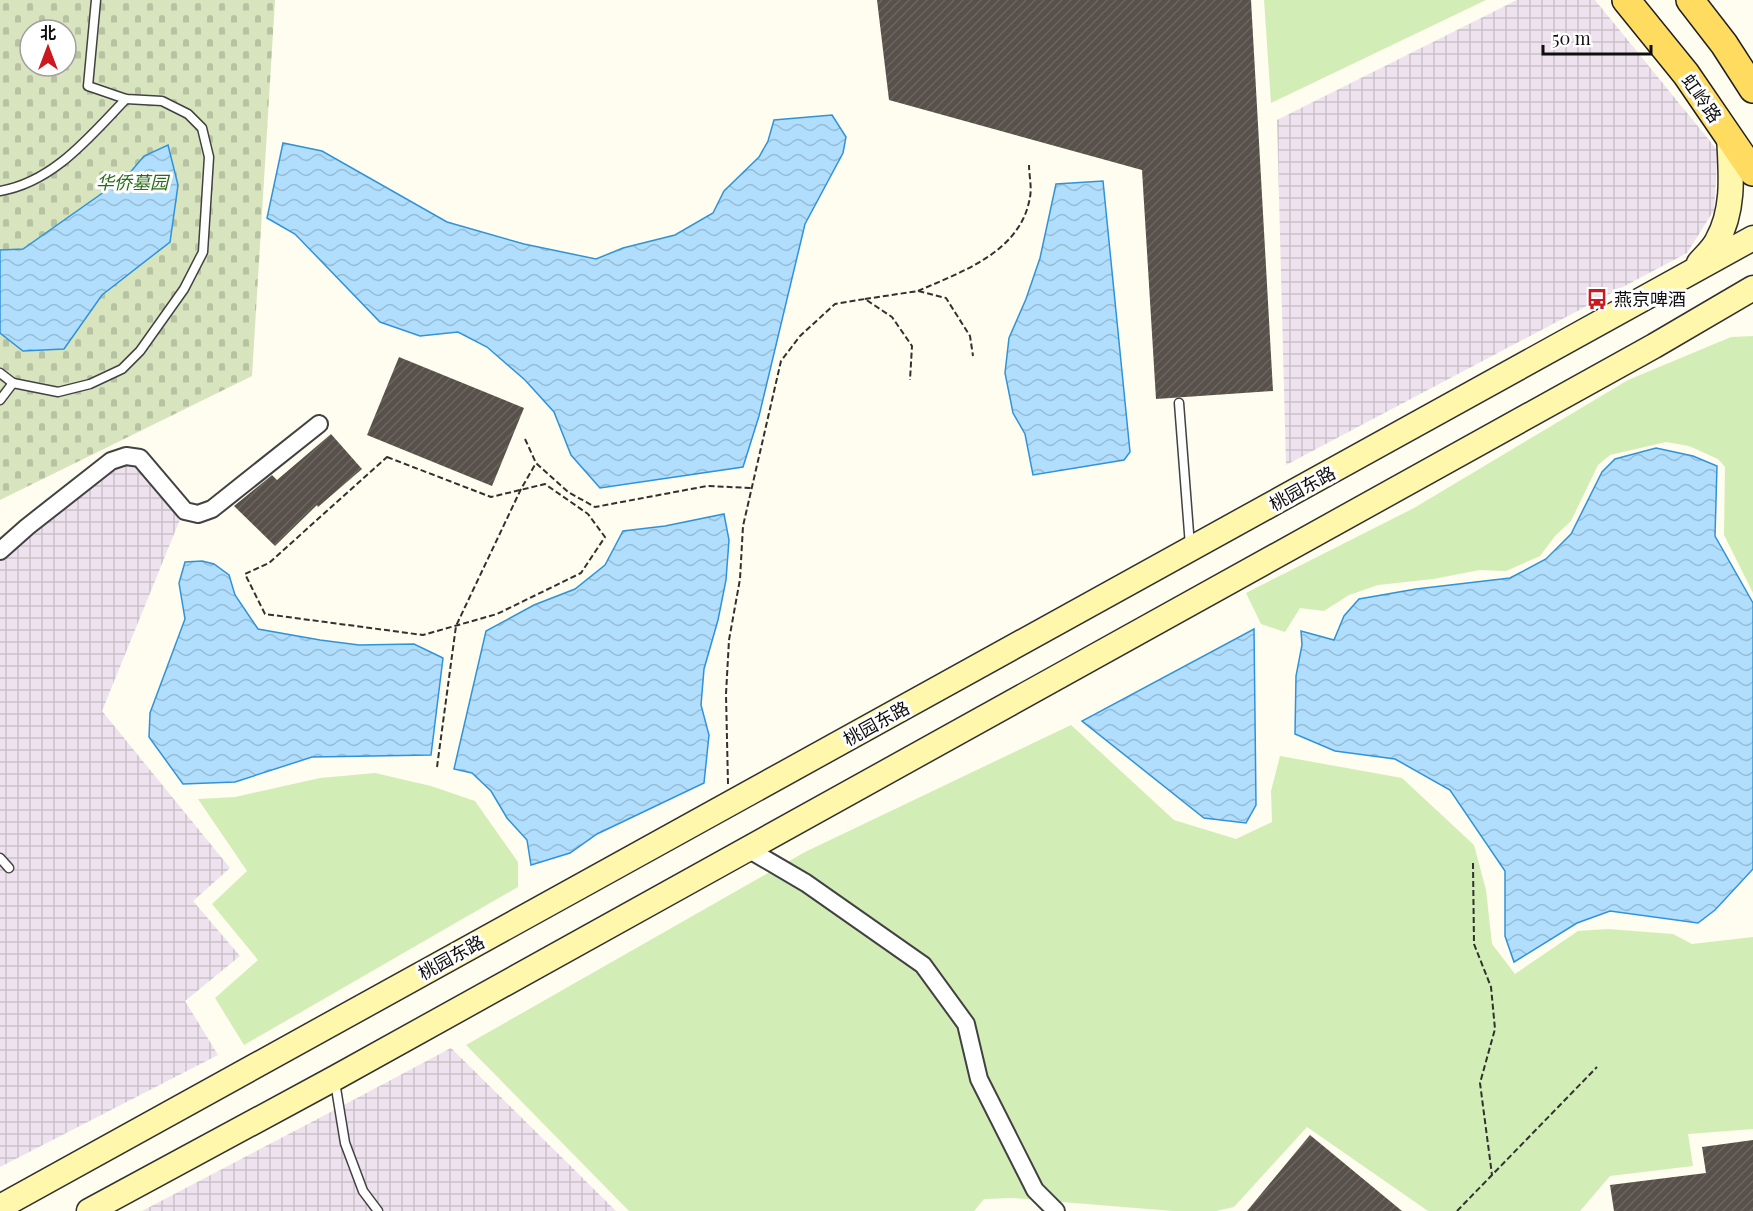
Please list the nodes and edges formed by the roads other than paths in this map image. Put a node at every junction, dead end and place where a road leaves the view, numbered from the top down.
1 (96, 0) edge
2 (1626, 0) edge
3 (1690, 0) edge
4 (1753, 89) edge
5 (126, 99) junction
6 (1729, 136) junction
7 (1753, 172) edge
8 (0, 191) edge
9 (1753, 238) edge
10 (1689, 274) junction
11 (1753, 288) edge
12 (1753, 308) edge
13 (1708, 315) junction
14 (0, 372) edge
15 (13, 383) junction
16 (0, 400) edge
17 (1179, 403) dead end
18 (319, 424) dead end
19 (1191, 550) junction
20 (0, 551) edge
21 (748, 849) junction
22 (0, 858) edge
23 (9, 868) dead end
24 (335, 1078) junction
25 (0, 1207) edge
26 (88, 1211) edge
27 (378, 1211) edge
28 (1056, 1211) edge

1 - 5 lane
2 - 6 main road, 虹岭路
3 - 4 main road
5 - 8 lane
5 - 15 lane
6 - 7 main road, 虹岭路
6 - 10 main road
9 - 10 main road, 桃园东路
10 - 19 main road, 桃园东路
11 - 13 main road
12 - 13 main road
13 - 21 main road
14 - 15 lane
15 - 16 lane
17 - 19 lane
18 - 20 street
19 - 25 main road, 桃园东路
21 - 24 main road
21 - 28 street
22 - 23 lane
24 - 26 main road
24 - 27 lane

